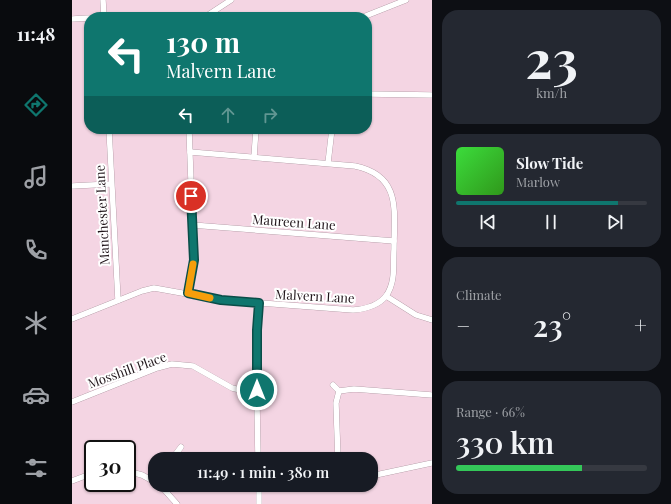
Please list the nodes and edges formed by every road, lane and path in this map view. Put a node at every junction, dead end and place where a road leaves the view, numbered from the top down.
1 (103, 0) edge
2 (231, 0) edge
3 (406, 0) edge
4 (104, 12) edge
5 (213, 12) edge
6 (372, 13) edge
7 (84, 18) edge
8 (72, 19) edge
9 (372, 94) edge
10 (432, 95) edge
11 (109, 134) edge
12 (189, 134) edge
13 (256, 134) edge
14 (331, 134) edge
15 (190, 152) junction
16 (254, 157) junction
17 (328, 163) junction
18 (111, 184) junction
19 (72, 186) edge
20 (192, 225) junction
21 (394, 241) junction
22 (188, 293) junction
23 (386, 296) junction
24 (118, 300) junction
25 (259, 303) junction
26 (72, 319) edge
27 (432, 320) edge
28 (333, 385) dead end
29 (257, 390) junction
30 (339, 391) junction
31 (432, 395) edge
32 (72, 402) edge
33 (181, 447) dead end
34 (177, 452) edge
35 (258, 452) edge
36 (338, 452) edge
37 (432, 463) edge
38 (136, 473) edge
39 (378, 475) edge
40 (84, 477) edge
41 (148, 478) edge
42 (72, 482) edge
43 (166, 492) edge
44 (259, 492) edge
45 (177, 504) edge
46 (259, 504) edge

1 - 4 street
2 - 5 street
3 - 6 street
7 - 8 street
9 - 10 street
11 - 18 street, Manchester Lane
12 - 15 street
13 - 16 street
14 - 17 street
15 - 16 street
15 - 20 street
16 - 17 street
17 - 21 street
18 - 19 street
18 - 24 street, Manchester Lane
20 - 21 street, Maureen Lane
20 - 22 street
21 - 23 street
22 - 24 street, Malvern Lane
22 - 25 street, Malvern Lane
23 - 25 street, Malvern Lane
23 - 27 street
24 - 26 street, Malvern Lane
25 - 29 street
28 - 30 street
29 - 32 street, Mosshill Place
29 - 35 street
30 - 31 street
30 - 36 street
33 - 34 street
37 - 39 street
38 - 41 street
40 - 42 street
43 - 45 street
44 - 46 street

